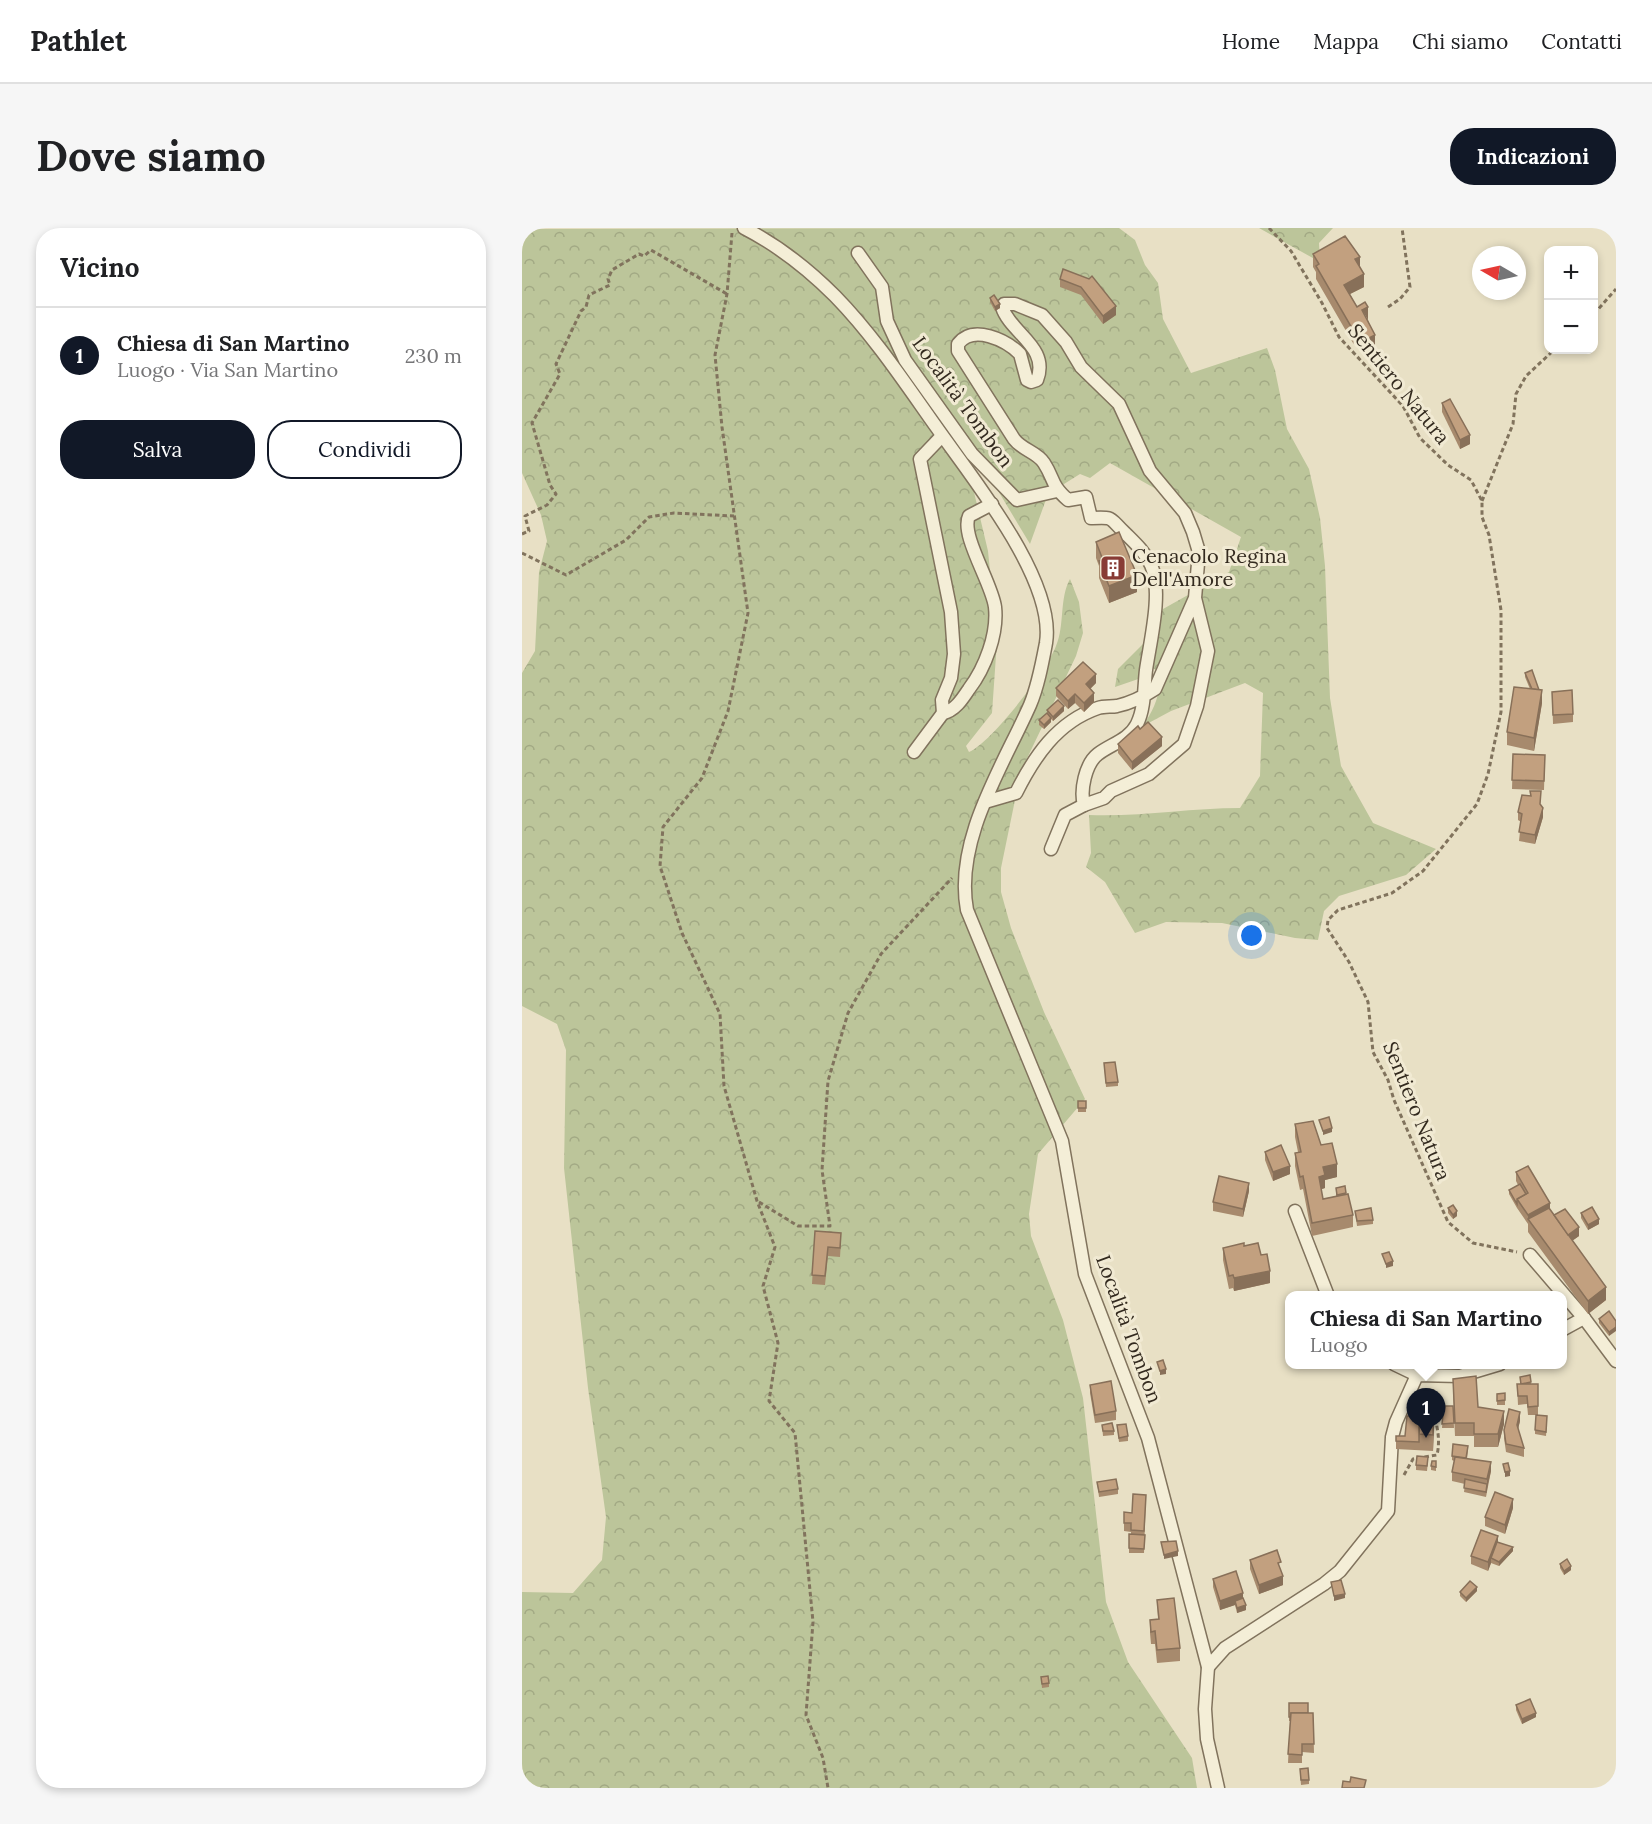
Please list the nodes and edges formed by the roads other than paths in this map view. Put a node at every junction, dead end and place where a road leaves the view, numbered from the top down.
1 (744, 228) edge
2 (858, 253) dead end
3 (942, 436) junction
4 (1057, 491) junction
5 (992, 504) junction
6 (1195, 598) junction
7 (1144, 697) junction
8 (943, 713) junction
9 (914, 752) dead end
10 (985, 802) junction
11 (1084, 805) junction
12 (1051, 849) dead end
13 (1296, 1211) dead end
14 (1530, 1255) road end
15 (1326, 1291) edge
16 (1561, 1291) edge
17 (1567, 1298) edge
18 (1584, 1318) junction
19 (1567, 1328) edge
20 (1616, 1361) edge
21 (1404, 1369) edge
22 (1485, 1369) edge
23 (1417, 1375) junction
24 (1208, 1667) junction
25 (1218, 1788) edge

1 - 3 street, Località Tombon
2 - 4 street, Località Tombon
3 - 5 street, Località Tombon
3 - 8 street, Località Tombon
4 - 6 street, Località Tombon
4 - 7 street, Località Tombon
5 - 8 street, Località Tombon
5 - 10 street, Località Tombon
6 - 7 street, Località Tombon
6 - 11 street, Località Tombon
7 - 10 street
7 - 11 street, Località Tombon
8 - 9 street, Località Tombon
10 - 24 street, Località Tombon
11 - 12 street, Località Tombon
13 - 15 street
14 - 16 street
17 - 18 street
18 - 19 street
18 - 20 street
21 - 23 street
22 - 23 street
23 - 24 street
24 - 25 street, Località Tombon

